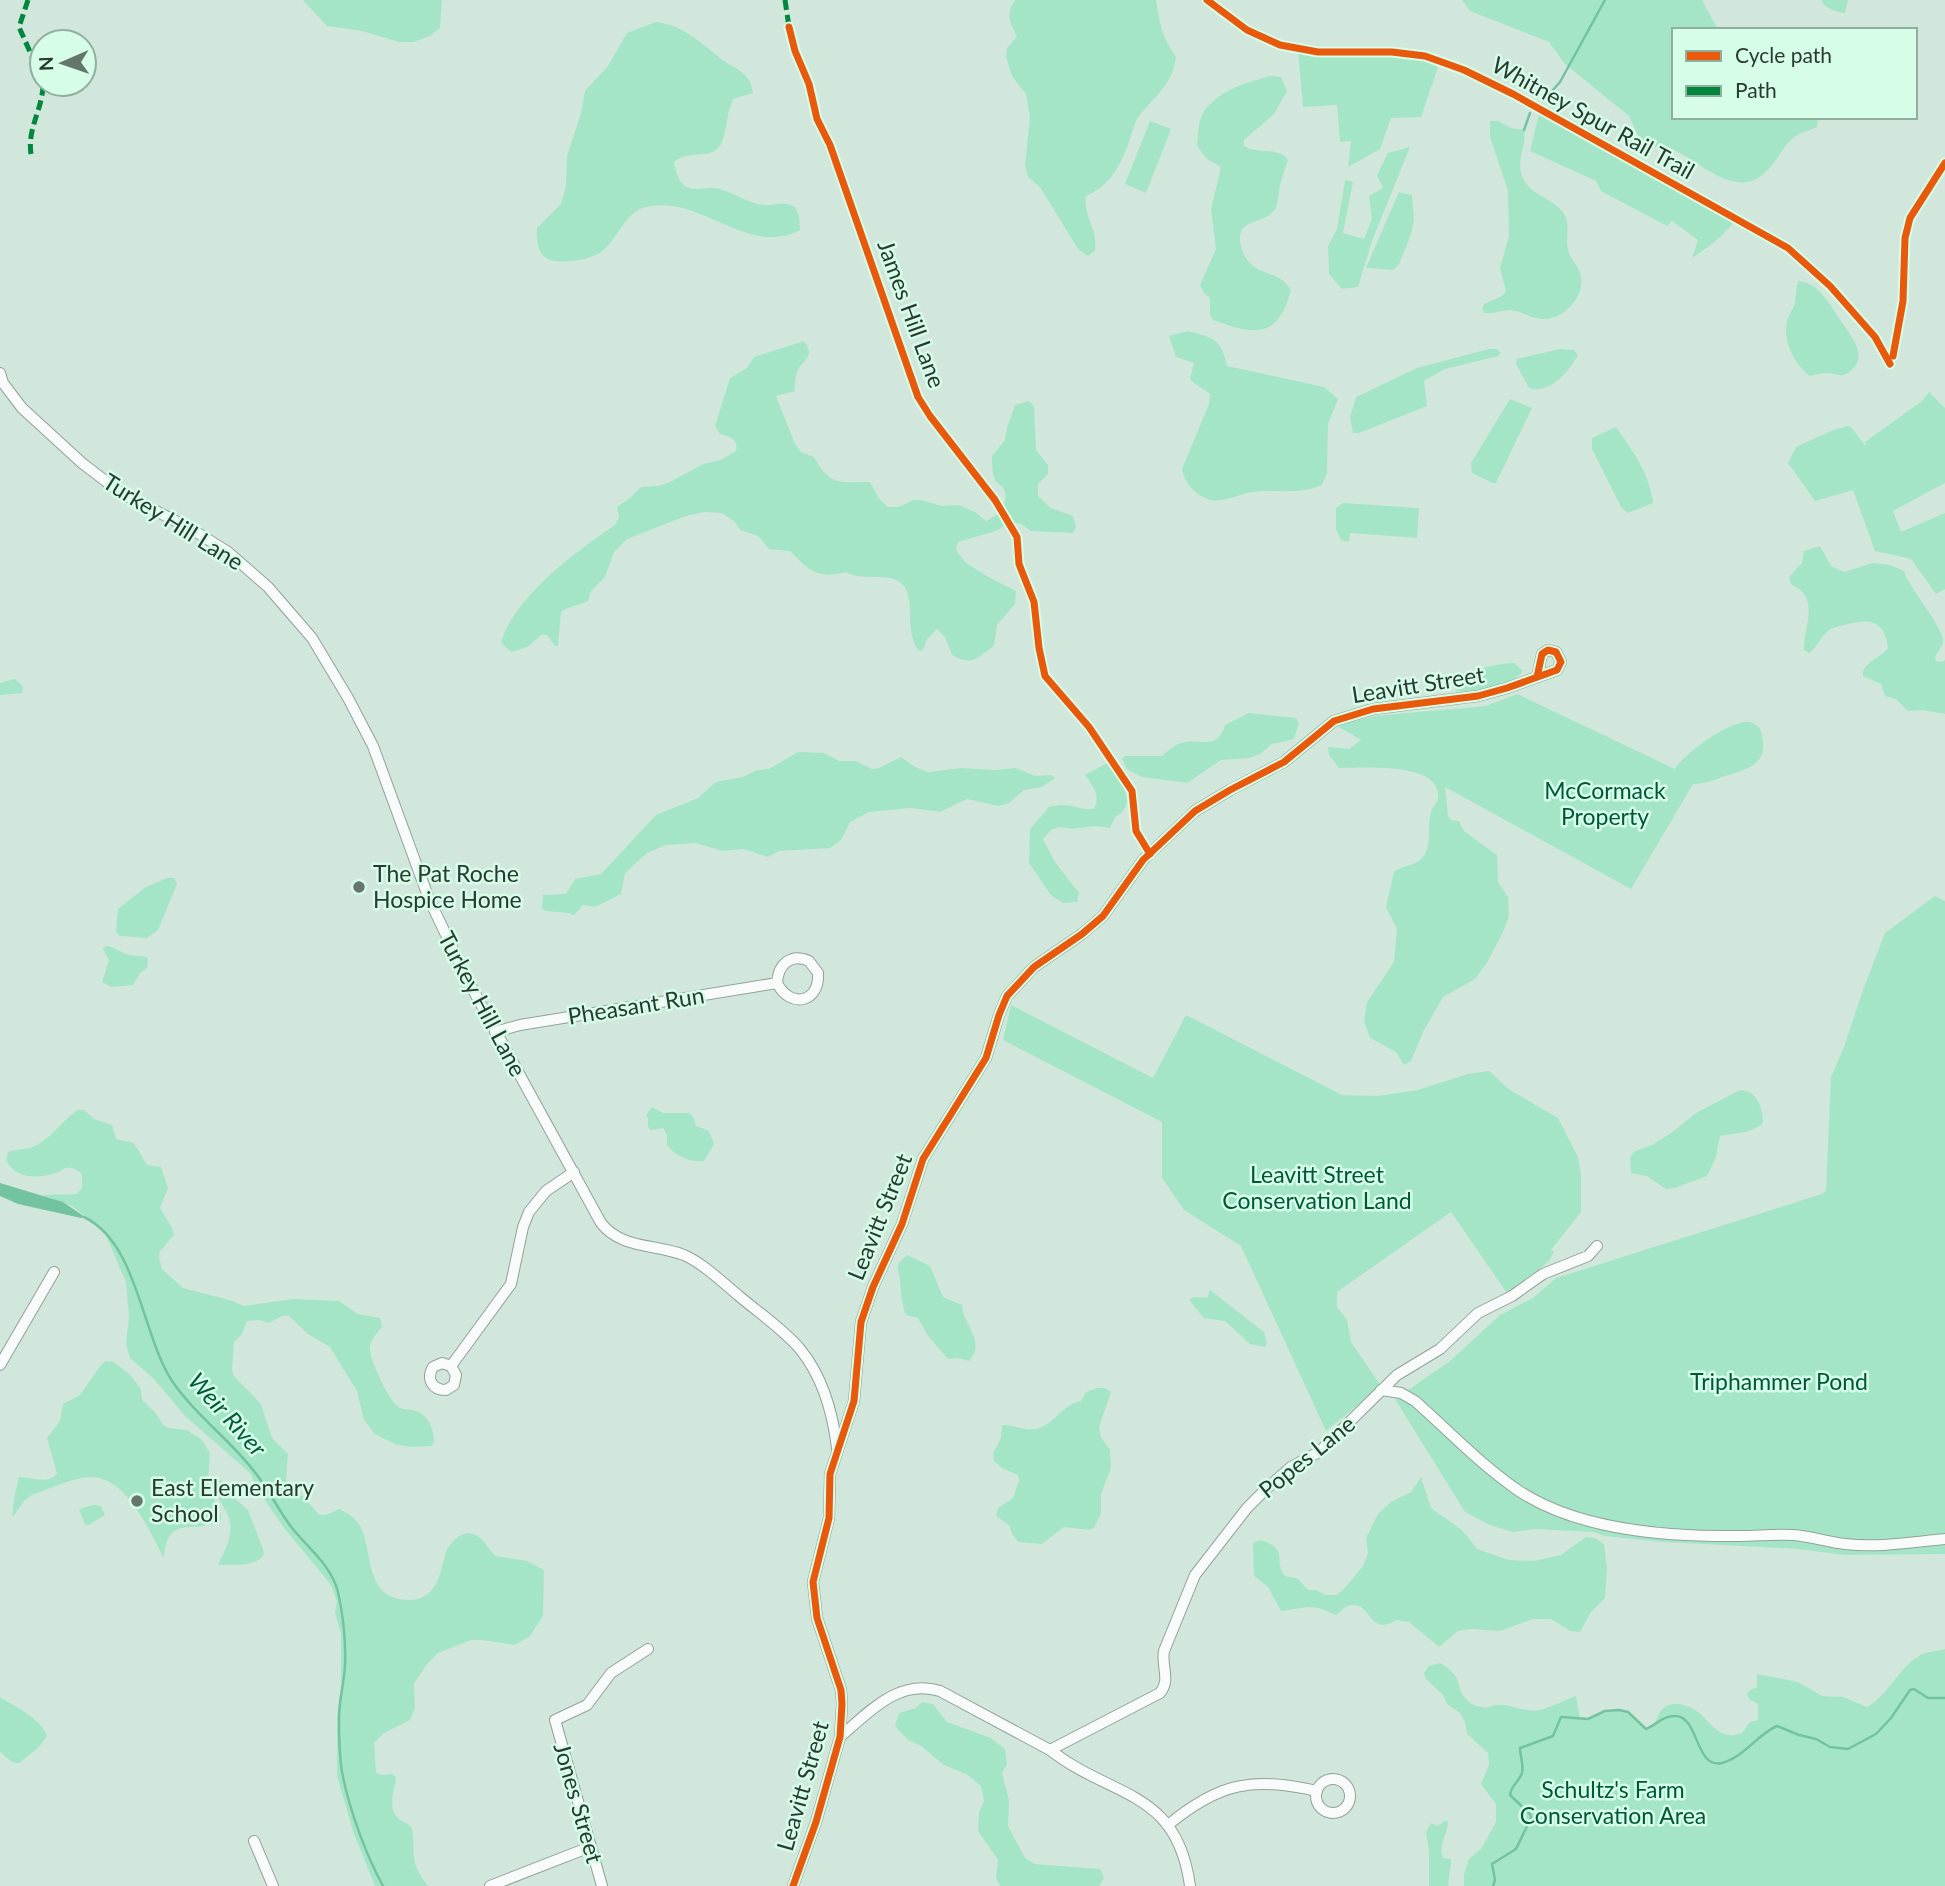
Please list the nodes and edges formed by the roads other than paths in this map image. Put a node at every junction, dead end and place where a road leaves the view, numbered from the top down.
1 (0, 373) edge
2 (1537, 677) dead end
3 (777, 982) junction
4 (495, 1032) junction
5 (574, 1172) junction
6 (1597, 1246) dead end
7 (54, 1272) dead end
8 (0, 1364) edge
9 (451, 1366) dead end
10 (1381, 1390) junction
11 (833, 1420) junction
12 (848, 1420) junction
13 (837, 1448) junction
14 (1945, 1539) edge
15 (648, 1649) dead end
16 (840, 1738) junction
17 (1050, 1750) junction
18 (1317, 1791) dead end
19 (1168, 1825) junction
20 (254, 1841) dead end
21 (590, 1847) junction
22 (273, 1886) edge
23 (490, 1886) edge
24 (602, 1886) edge
25 (793, 1886) edge
26 (1190, 1886) edge

1 - 4 street, Turkey Hill Lane
2 - 12 street, Leavitt Street
3 - 3 street
3 - 4 street, Pheasant Run
4 - 5 street, Turkey Hill Lane
5 - 9 street
5 - 11 street, Turkey Hill Lane
6 - 10 street, Popes Lane
7 - 8 street
10 - 14 street
10 - 17 street, Popes Lane
11 - 12 street
11 - 13 street, Turkey Hill Lane
12 - 13 street, Leavitt Street
13 - 16 street, Leavitt Street
15 - 21 street, Jones Street
16 - 17 street
16 - 25 street, Leavitt Street
17 - 19 street
18 - 19 street
19 - 26 street
20 - 22 street
21 - 23 street
21 - 24 street, Jones Street

